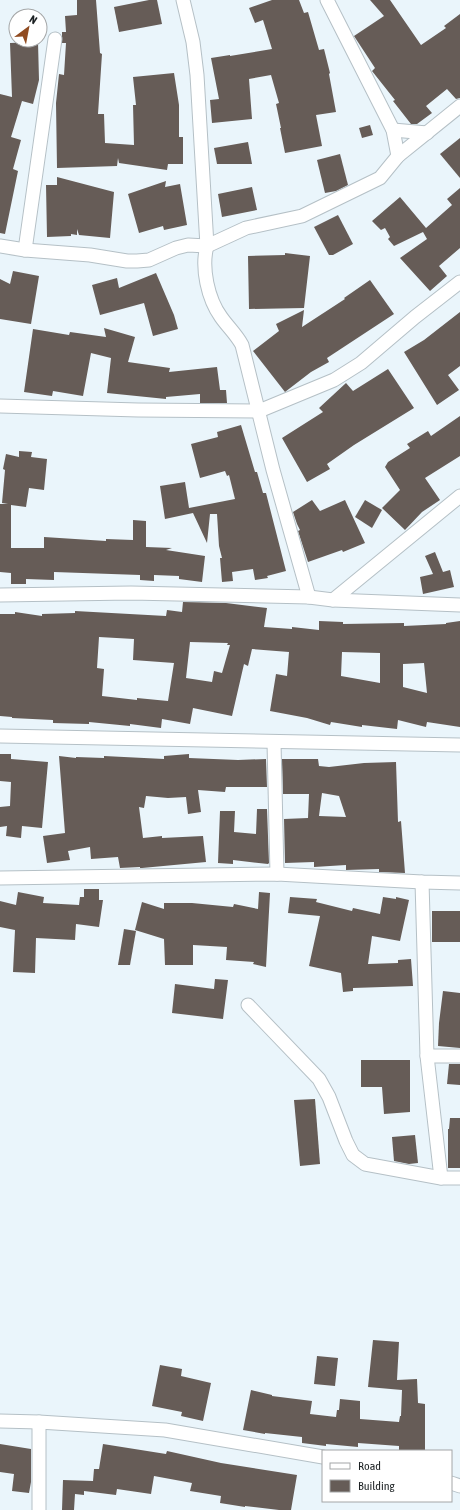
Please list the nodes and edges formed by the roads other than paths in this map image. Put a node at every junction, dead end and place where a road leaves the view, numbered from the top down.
1 (183, 0) edge
2 (327, 0) edge
3 (55, 39) dead end
4 (460, 106) edge
5 (393, 130) junction
6 (427, 133) junction
7 (398, 156) junction
8 (0, 246) edge
9 (207, 246) junction
10 (25, 250) junction
11 (460, 282) edge
12 (0, 406) edge
13 (259, 411) junction
14 (460, 496) edge
15 (0, 595) edge
16 (309, 597) junction
17 (333, 600) junction
18 (460, 605) edge
19 (0, 736) edge
20 (274, 742) junction
21 (460, 745) edge
22 (276, 874) junction
23 (0, 878) edge
24 (422, 882) junction
25 (460, 883) edge
26 (248, 1005) dead end
27 (427, 1056) junction
28 (460, 1056) edge
29 (441, 1178) junction
30 (460, 1178) edge
31 (0, 1421) edge
32 (39, 1422) junction
33 (322, 1457) edge
34 (39, 1510) edge

1 - 9 street
2 - 5 street
3 - 10 street
4 - 6 street
5 - 6 street
5 - 7 street
6 - 7 street
7 - 9 street
8 - 10 street
9 - 10 street
9 - 13 street
11 - 13 street
12 - 13 street
13 - 16 street
14 - 17 street
15 - 16 street
16 - 17 street
17 - 18 street
19 - 20 street
20 - 21 street
20 - 22 street
22 - 23 street
22 - 24 street
24 - 25 street
24 - 27 street
26 - 29 street
27 - 28 street
27 - 29 street
29 - 30 street
31 - 32 street
32 - 33 street
32 - 34 street

